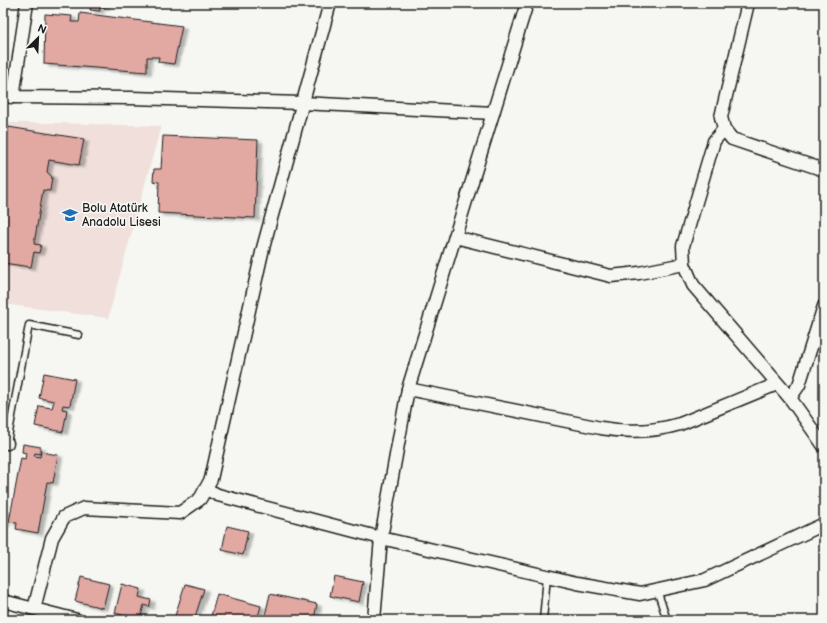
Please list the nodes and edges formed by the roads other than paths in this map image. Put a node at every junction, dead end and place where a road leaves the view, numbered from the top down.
1 (27, 3) edge
2 (330, 3) edge
3 (527, 3) edge
4 (748, 3) edge
5 (8, 96) edge
6 (302, 103) junction
7 (493, 113) junction
8 (724, 129) junction
9 (824, 170) edge
10 (455, 237) junction
11 (684, 264) junction
12 (824, 306) edge
13 (79, 335) dead end
14 (777, 384) junction
15 (408, 389) junction
16 (790, 398) junction
17 (5, 443) edge
18 (824, 446) edge
19 (206, 489) junction
20 (824, 524) edge
21 (381, 538) junction
22 (547, 576) junction
23 (657, 590) junction
24 (3, 601) edge
25 (34, 609) junction
26 (77, 620) edge
27 (374, 620) edge
28 (543, 620) edge
29 (667, 620) edge

1 - 5 street
2 - 6 street
3 - 7 street
4 - 8 street
5 - 6 street
6 - 7 street
6 - 19 street
7 - 10 street
8 - 9 street
8 - 11 street
10 - 11 street
10 - 15 street
11 - 14 street
12 - 16 street
13 - 17 lane
14 - 15 street
14 - 16 street
15 - 21 street
16 - 18 street
19 - 21 street
19 - 25 street
20 - 23 street
21 - 22 street
21 - 27 street
22 - 23 street
22 - 28 lane
23 - 29 lane
24 - 25 street
25 - 26 street

